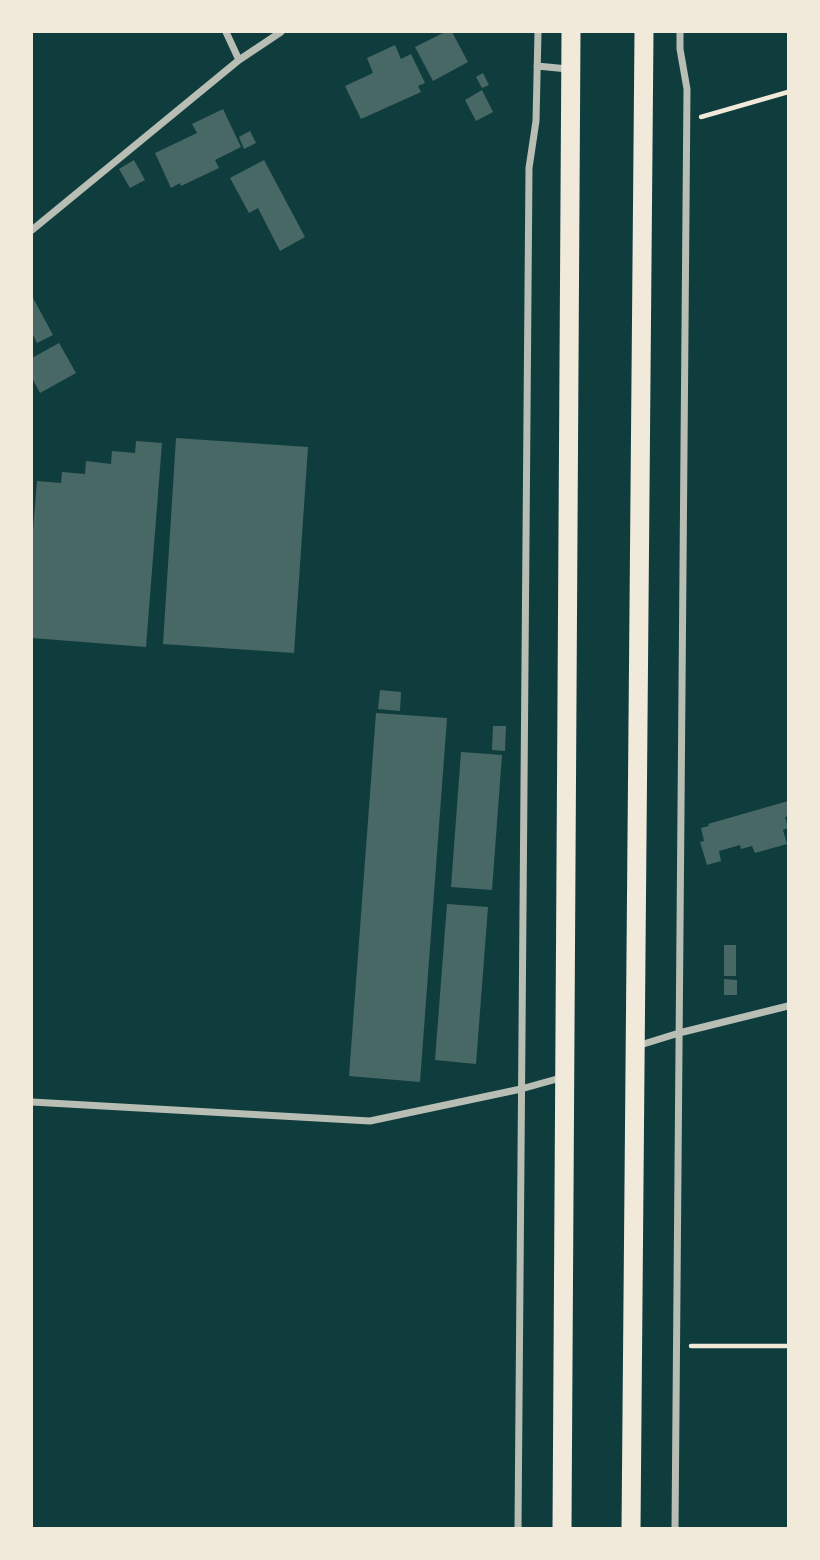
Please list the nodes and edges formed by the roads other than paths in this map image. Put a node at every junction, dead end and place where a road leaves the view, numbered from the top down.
1 (226, 32) edge
2 (281, 32) edge
3 (538, 32) edge
4 (571, 32) edge
5 (643, 32) edge
6 (680, 32) edge
7 (239, 60) junction
8 (537, 66) junction
9 (570, 69) junction
10 (32, 230) edge
11 (789, 1006) edge
12 (679, 1033) junction
13 (635, 1047) junction
14 (565, 1076) junction
15 (521, 1089) junction
16 (32, 1101) edge
17 (518, 1528) edge
18 (562, 1528) edge
19 (631, 1528) edge
20 (675, 1528) edge

1 - 7 street
2 - 7 street
3 - 8 street
4 - 9 highway
5 - 13 highway
6 - 12 street
7 - 10 street
8 - 9 street
8 - 15 street
9 - 14 highway
11 - 12 street
12 - 13 street
12 - 20 street
13 - 19 highway
14 - 15 street
14 - 18 highway
15 - 16 street
15 - 17 street

